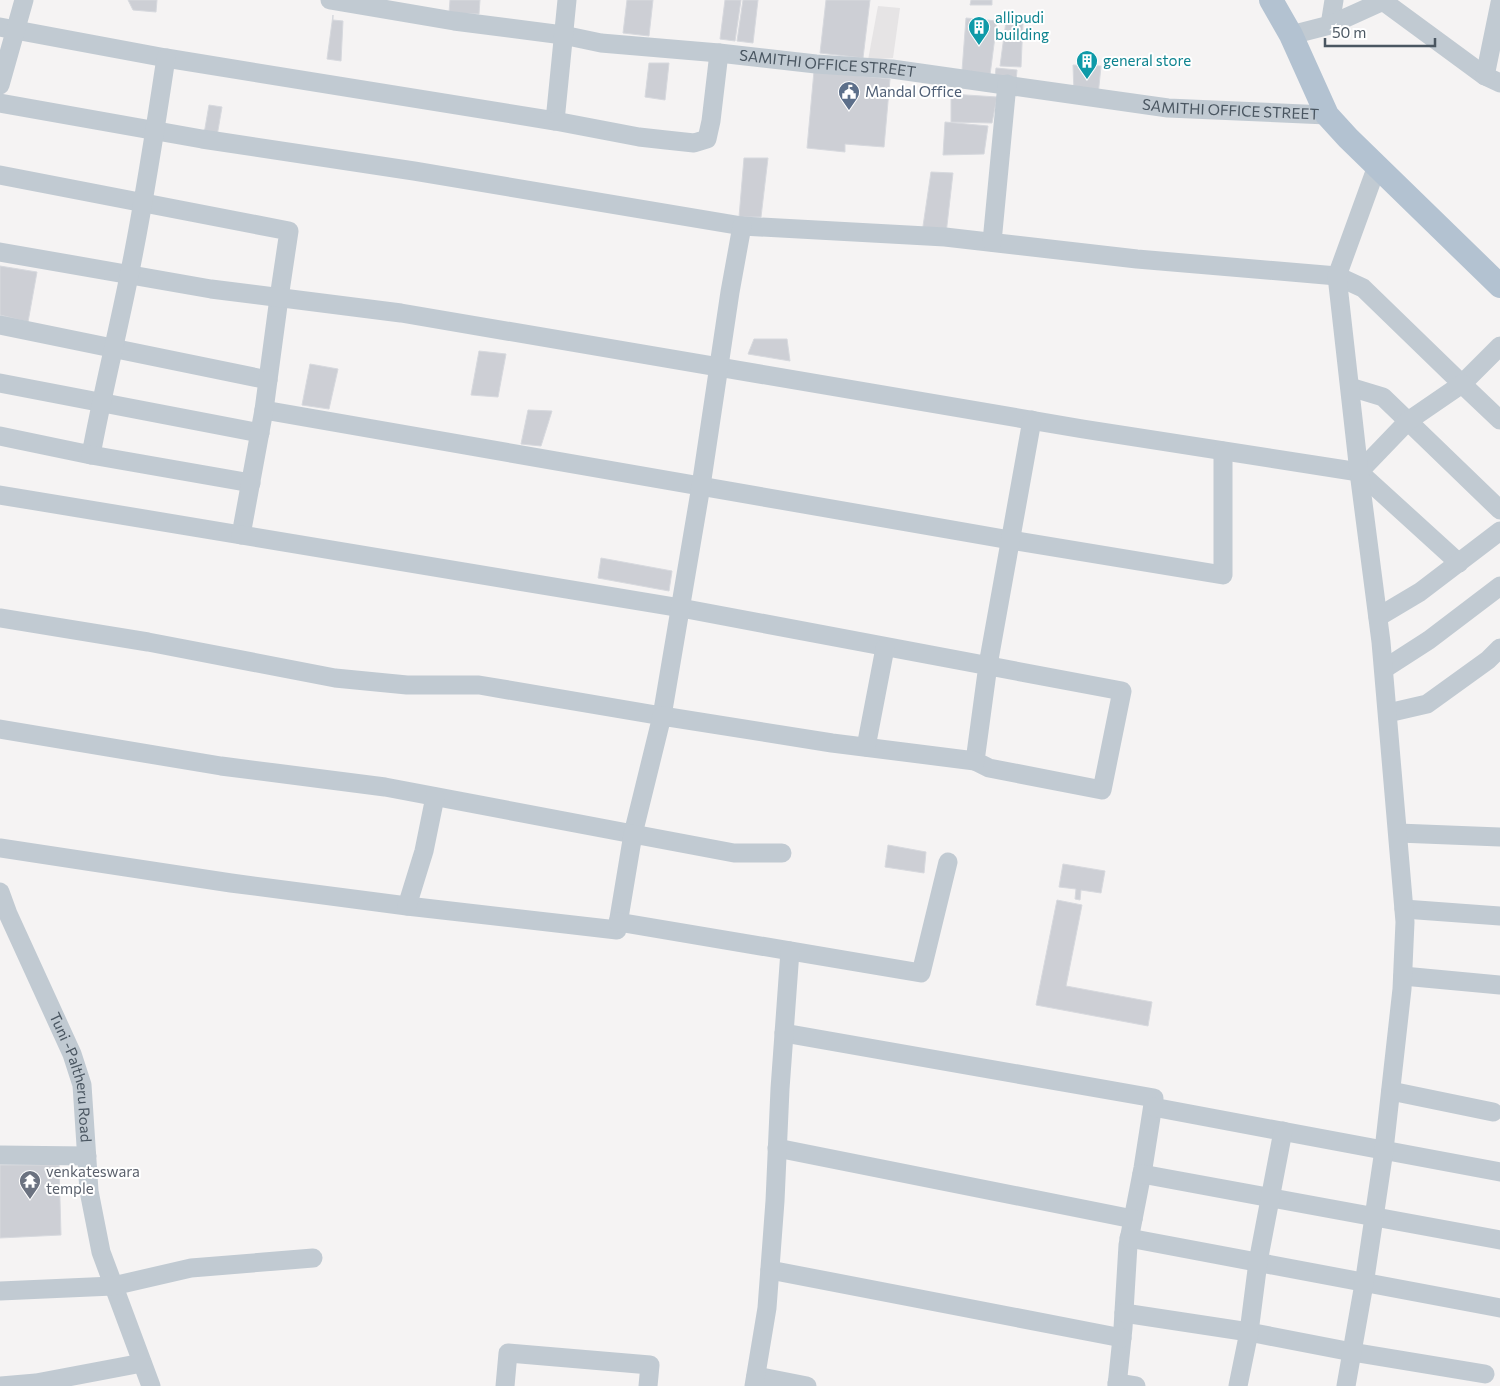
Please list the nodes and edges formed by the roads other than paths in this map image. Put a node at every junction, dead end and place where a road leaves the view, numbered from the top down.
1 (24, 0) edge
2 (330, 0) edge
3 (567, 0) edge
4 (1271, 0) edge
5 (1334, 0) edge
6 (1383, 0) edge
7 (1500, 4) edge
8 (1330, 25) junction
9 (7, 28) edge
10 (1498, 28) edge
11 (563, 35) junction
12 (1291, 35) junction
13 (719, 53) junction
14 (166, 58) junction
15 (1493, 80) edge
16 (1007, 84) junction
17 (0, 85) edge
18 (0, 103) edge
19 (1327, 114) junction
20 (555, 121) junction
21 (155, 131) junction
22 (1377, 166) junction
23 (0, 176) edge
24 (143, 203) junction
25 (742, 226) junction
26 (992, 242) junction
27 (0, 252) edge
28 (130, 275) junction
29 (1337, 276) junction
30 (1500, 286) edge
31 (278, 298) junction
32 (0, 325) edge
33 (1500, 346) edge
34 (114, 348) junction
35 (718, 367) junction
36 (268, 380) junction
37 (0, 383) edge
38 (1462, 384) junction
39 (1350, 387) junction
40 (101, 402) junction
41 (264, 410) junction
42 (1032, 420) junction
43 (1500, 420) edge
44 (1408, 421) junction
45 (260, 433) junction
46 (0, 436) edge
47 (1223, 451) junction
48 (91, 455) junction
49 (1359, 472) junction
50 (251, 483) junction
51 (701, 486) junction
52 (0, 495) edge
53 (1500, 510) edge
54 (1500, 532) edge
55 (242, 535) junction
56 (1010, 540) junction
57 (1459, 563) junction
58 (1500, 586) edge
59 (681, 608) junction
60 (1378, 617) junction
61 (0, 618) edge
62 (885, 648) junction
63 (1500, 648) edge
64 (988, 665) junction
65 (1384, 668) junction
66 (1388, 713) junction
67 (662, 716) junction
68 (0, 728) edge
69 (866, 747) junction
70 (975, 761) junction
71 (435, 797) junction
72 (1398, 833) junction
73 (633, 834) junction
74 (1500, 837) edge
75 (0, 848) edge
76 (782, 853) dead end
77 (948, 862) dead end
78 (0, 892) edge
79 (408, 906) junction
80 (1404, 909) junction
81 (1500, 916) edge
82 (618, 922) junction
83 (790, 951) junction
84 (1403, 976) junction
85 (1500, 985) edge
86 (784, 1033) junction
87 (1391, 1091) junction
88 (1152, 1107) junction
89 (1494, 1112) dead end
90 (1283, 1131) junction
91 (777, 1148) junction
92 (1384, 1150) junction
93 (0, 1155) edge
94 (87, 1156) junction
95 (1500, 1172) edge
96 (1142, 1174) junction
97 (1270, 1198) junction
98 (1374, 1217) junction
99 (1133, 1219) junction
100 (1129, 1238) junction
101 (1500, 1240) edge
102 (313, 1258) dead end
103 (1258, 1262) junction
104 (770, 1270) junction
105 (1364, 1282) junction
106 (113, 1286) junction
107 (0, 1291) edge
108 (1500, 1308) edge
109 (1124, 1313) junction
110 (1248, 1332) junction
111 (1122, 1338) junction
112 (1352, 1352) junction
113 (142, 1363) junction
114 (1485, 1374) dead end
115 (755, 1381) edge
116 (1117, 1384) edge
117 (0, 1386) edge
118 (151, 1386) edge
119 (505, 1386) edge
120 (648, 1386) edge
121 (806, 1386) edge
122 (1136, 1386) edge
123 (1238, 1386) edge
124 (1346, 1386) edge

1 - 9 street
2 - 11 street, SAMITHI OFFICE STREET
3 - 11 street
4 - 12 main road
5 - 8 street
6 - 8 street
6 - 15 street
7 - 10 street
8 - 12 street
9 - 14 street
9 - 17 street
10 - 15 street
11 - 13 street, SAMITHI OFFICE STREET
11 - 20 street
12 - 19 main road
13 - 16 street, SAMITHI OFFICE STREET
13 - 20 street
14 - 20 street
14 - 21 street
16 - 19 street, SAMITHI OFFICE STREET
16 - 26 street
18 - 21 street
19 - 22 main road
21 - 24 street
21 - 25 street
22 - 29 street
22 - 30 main road
23 - 24 street
24 - 28 street
24 - 31 street
25 - 26 street
25 - 35 street
26 - 29 street
27 - 28 street
28 - 31 street
28 - 34 street
29 - 38 street
29 - 39 street
31 - 35 street
31 - 36 street
32 - 34 street
33 - 38 street
34 - 36 street
34 - 40 street
35 - 42 street
35 - 51 street
36 - 41 street
37 - 40 street
38 - 43 street
38 - 44 street
39 - 44 street
39 - 49 street
40 - 45 street
40 - 48 street
41 - 45 street
41 - 51 street
42 - 47 street
42 - 56 street
44 - 49 street
44 - 53 street
45 - 50 street
46 - 48 street
47 - 49 street
47 - 56 street
48 - 50 street
49 - 57 street
49 - 60 street
50 - 55 street
51 - 56 street
51 - 59 street
52 - 55 street
54 - 57 street
55 - 59 street
56 - 64 street
57 - 60 street
58 - 65 street
59 - 62 street
59 - 67 street
60 - 65 street
61 - 67 street
62 - 64 street
62 - 69 street
63 - 66 street
64 - 70 street
64 - 70 street
65 - 66 street
66 - 72 street
67 - 69 street
67 - 73 street
68 - 71 street
69 - 70 street
71 - 73 street
71 - 79 street
72 - 74 street
72 - 80 street
73 - 76 street
73 - 82 street
75 - 79 street
77 - 83 street
78 - 94 street, Tuni -Paltheru Road
79 - 82 street
80 - 81 street
80 - 84 street
82 - 83 street
83 - 86 street
84 - 85 street
84 - 87 street
86 - 88 street
86 - 91 street
87 - 89 street
87 - 92 street
88 - 90 street
88 - 96 street
90 - 92 street
90 - 97 street
91 - 99 street
91 - 104 street
92 - 95 street
92 - 98 street
93 - 94 street
94 - 106 street, Tuni -Paltheru Road
96 - 97 street
96 - 99 street
97 - 98 street
97 - 103 street
98 - 101 street
98 - 105 street
99 - 100 street
100 - 103 street
100 - 109 street
102 - 106 street
103 - 105 street
103 - 110 street
104 - 111 street
104 - 115 street
105 - 108 street
105 - 112 street
106 - 107 street
106 - 113 street, Tuni -Paltheru Road
109 - 110 street
109 - 111 street
110 - 112 street
110 - 123 street
111 - 116 street
112 - 114 street
112 - 124 street
113 - 117 street
113 - 118 street, Tuni -Paltheru Road
115 - 121 street
116 - 122 street
119 - 120 street

